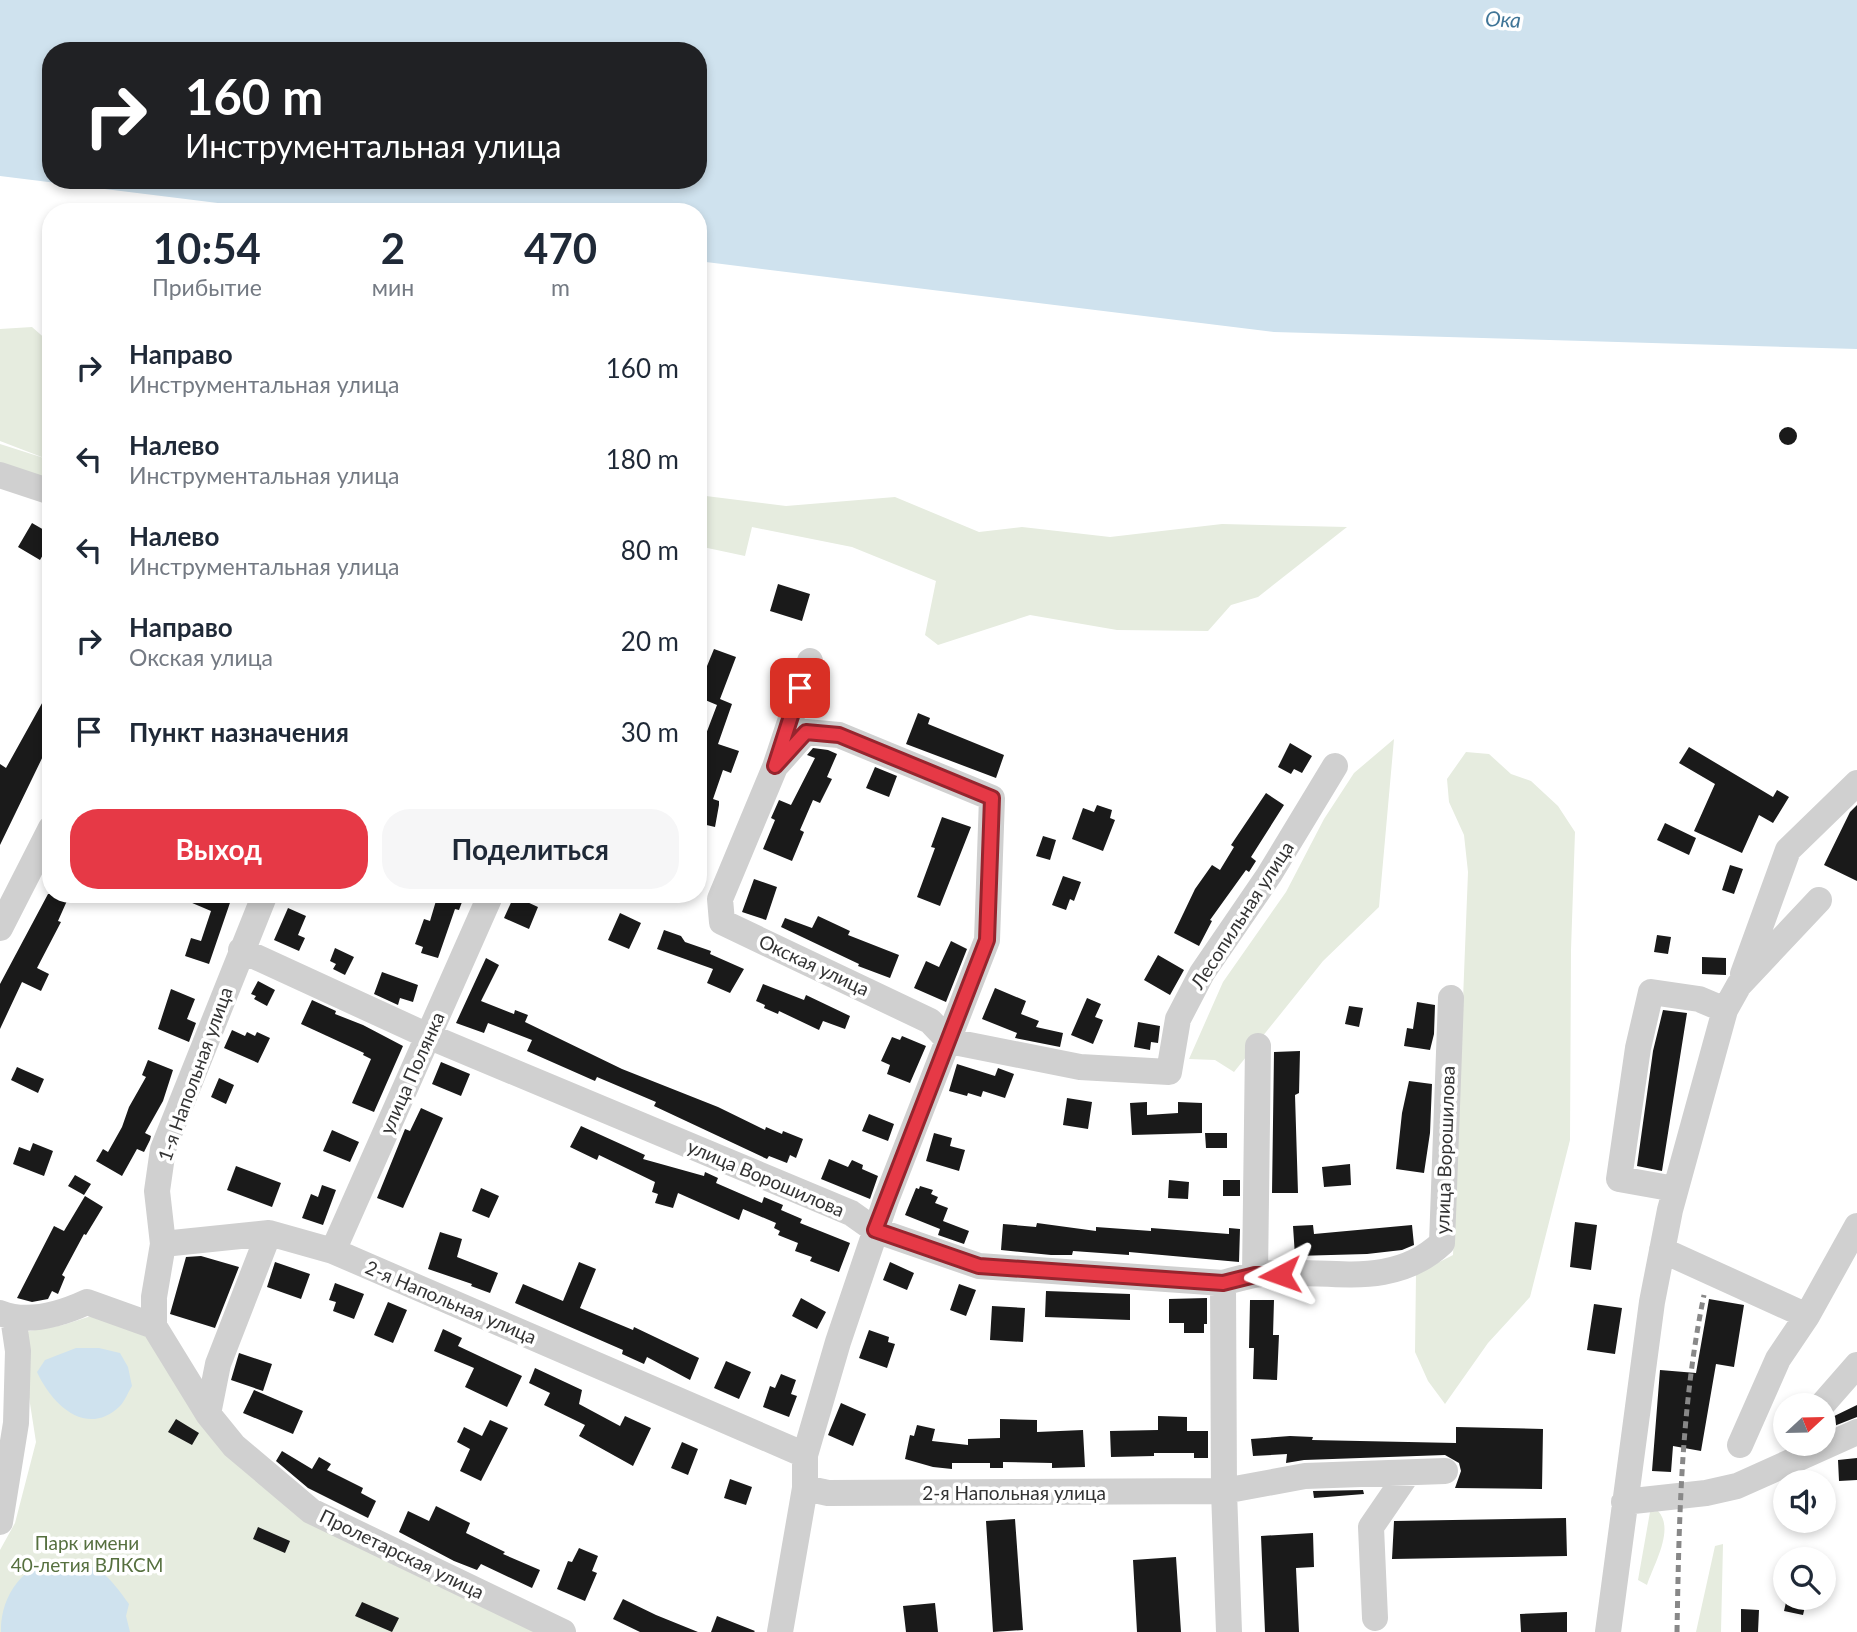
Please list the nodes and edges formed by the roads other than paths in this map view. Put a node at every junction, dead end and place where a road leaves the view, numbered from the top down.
1 (0, 475) edge
2 (42, 489) edge
3 (810, 661) dead end
4 (775, 766) junction
5 (1335, 766) dead end
6 (1857, 783) edge
7 (42, 846) edge
8 (1819, 900) dead end
9 (261, 903) edge
10 (487, 903) edge
11 (0, 928) edge
12 (241, 950) junction
13 (1739, 985) junction
14 (1451, 998) dead end
15 (1725, 1010) junction
16 (428, 1036) junction
17 (949, 1041) junction
18 (1258, 1046) dead end
19 (1675, 1189) junction
20 (1857, 1226) edge
21 (875, 1230) junction
22 (269, 1233) junction
23 (163, 1244) junction
24 (1662, 1250) junction
25 (333, 1251) junction
26 (1255, 1275) junction
27 (1223, 1283) junction
28 (6, 1315) edge
29 (1807, 1316) junction
30 (154, 1325) junction
31 (1857, 1366) edge
32 (1833, 1393) edge
33 (208, 1414) junction
34 (1857, 1432) edge
35 (1740, 1445) dead end
36 (805, 1455) junction
37 (1446, 1471) dead end
38 (1408, 1472) junction
39 (4, 1476) edge
40 (805, 1488) junction
41 (1224, 1499) junction
42 (1624, 1503) junction
43 (0, 1522) edge
44 (1374, 1618) dead end
45 (563, 1632) edge
46 (780, 1632) edge
47 (1229, 1632) edge
48 (1608, 1632) edge

1 - 2 street
3 - 4 street, Окская улица
4 - 17 street, Окская улица
4 - 17 street
5 - 17 street, Лесопильная улица
6 - 13 street
7 - 11 street
8 - 13 street
9 - 12 street, 1-я Напольная улица
10 - 16 street, улица Полянка
12 - 16 street, улица Ворошилова
12 - 23 street, 1-я Напольная улица
13 - 15 street
14 - 26 street, улица Ворошилова
15 - 19 street
15 - 19 street
16 - 21 street, улица Ворошилова
16 - 25 street, улица Полянка
17 - 21 street
18 - 26 street
19 - 24 street
20 - 29 street
21 - 27 street, улица Ворошилова
21 - 36 street
22 - 23 street
22 - 25 street, 2-я Напольная улица
22 - 33 street
23 - 30 street, 1-я Напольная улица
24 - 29 street
24 - 42 street
25 - 36 street, 2-я Напольная улица
26 - 27 street, улица Ворошилова
27 - 41 street
28 - 30 street
28 - 39 street
29 - 35 street
30 - 33 street, Пролетарская улица
31 - 32 street
33 - 45 street, Пролетарская улица
34 - 42 street
36 - 40 street
37 - 38 street, 2-я Напольная улица
38 - 41 street, 2-я Напольная улица
38 - 44 street
39 - 43 street
40 - 41 street, 2-я Напольная улица
40 - 46 street
41 - 47 street
42 - 48 street

